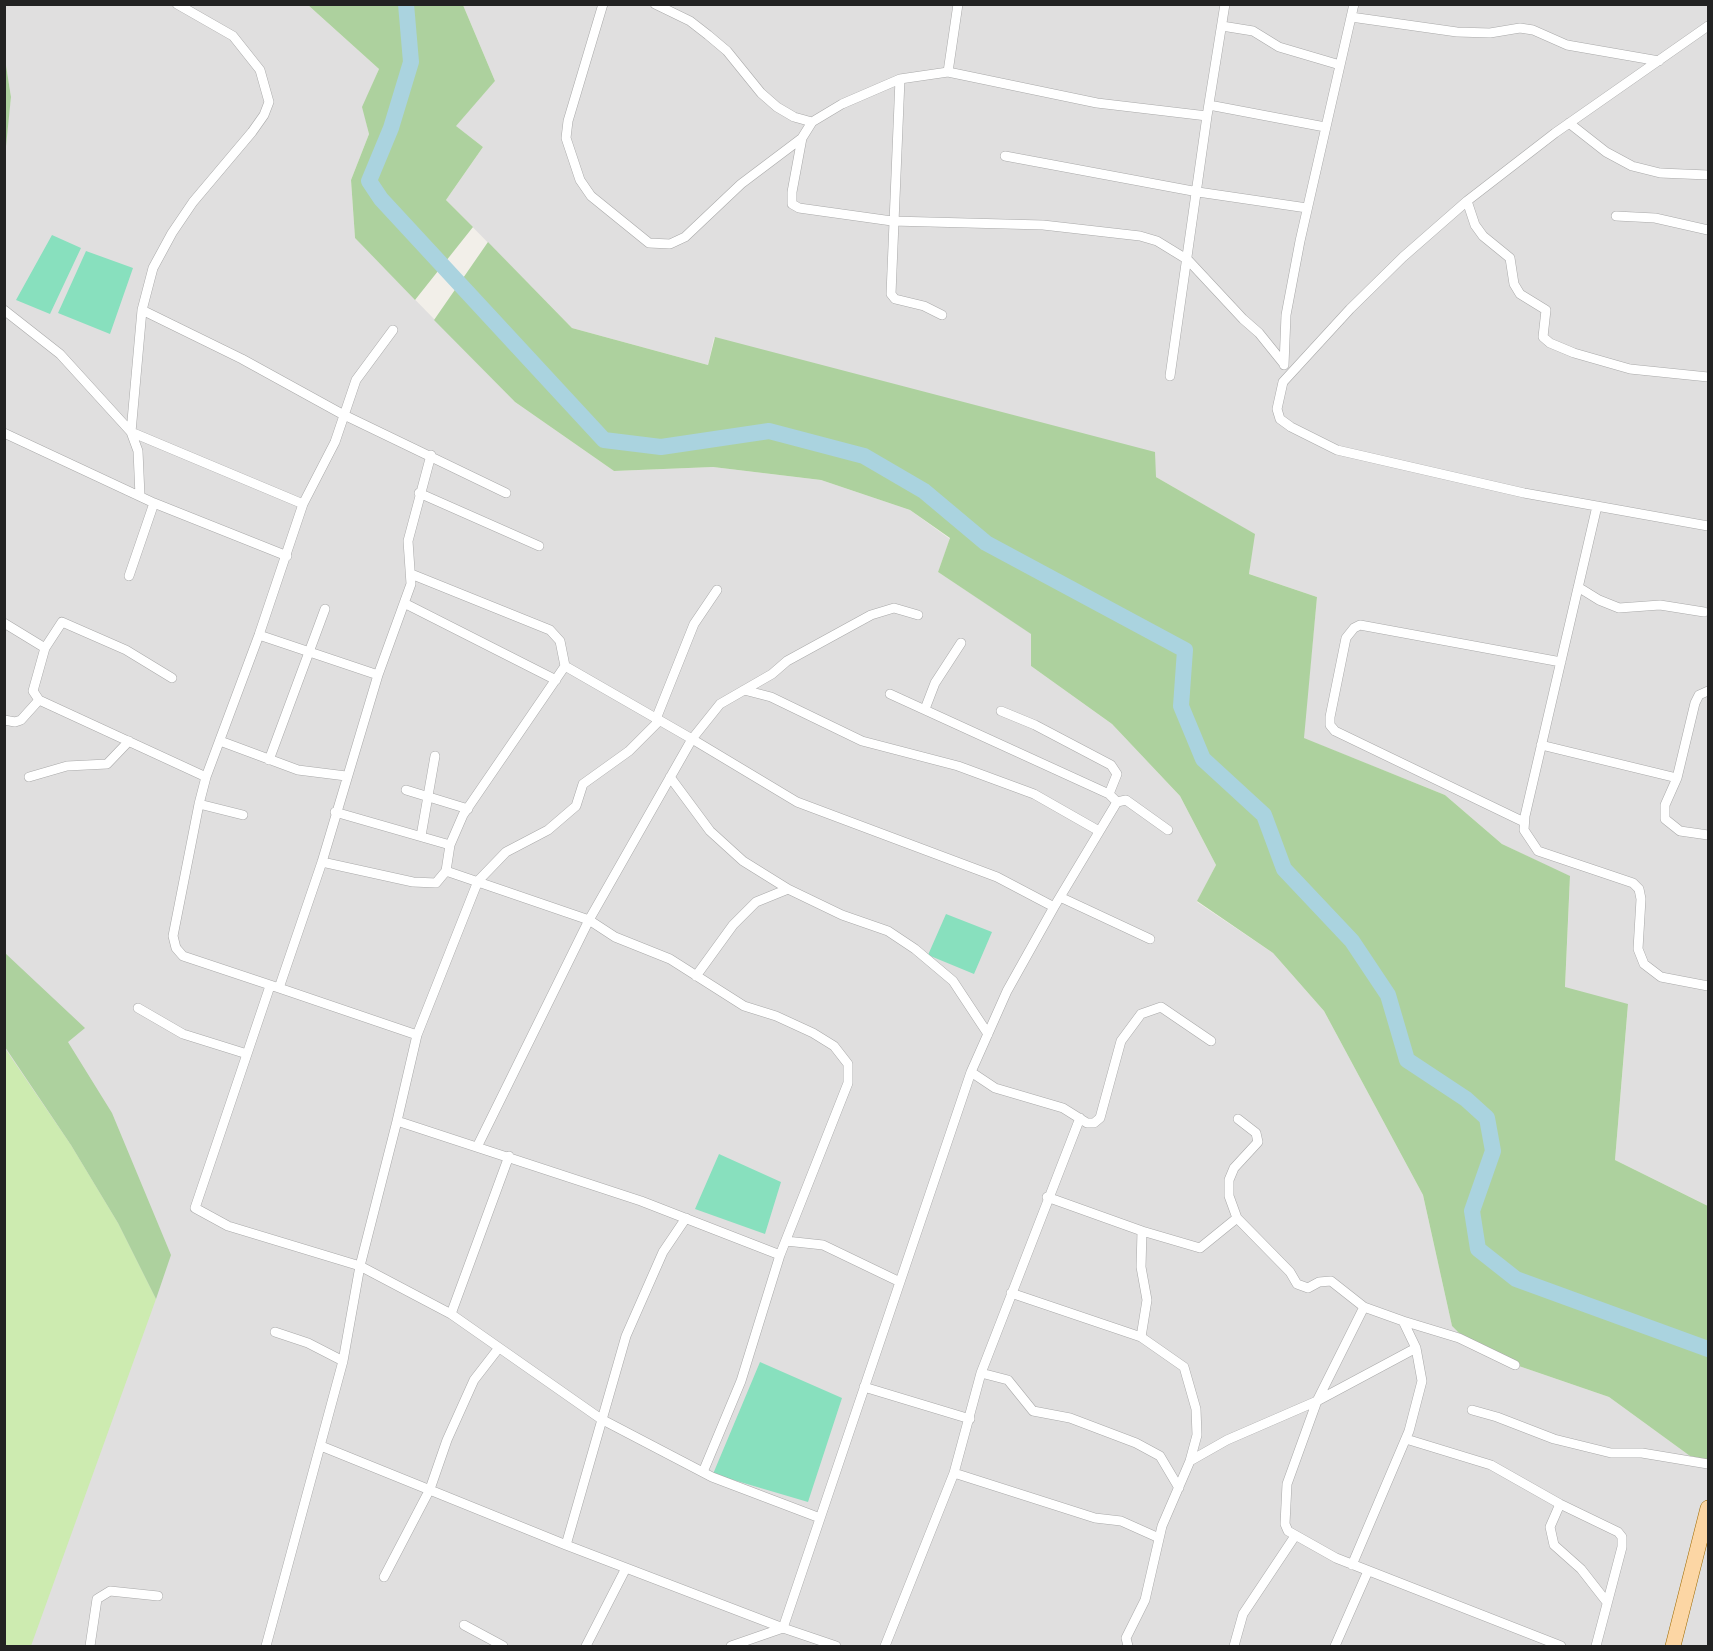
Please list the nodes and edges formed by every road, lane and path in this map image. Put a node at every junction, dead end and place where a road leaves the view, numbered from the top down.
1 (177, 4) edge
2 (603, 4) edge
3 (655, 4) edge
4 (958, 4) edge
5 (1225, 4) edge
6 (1354, 4) edge
7 (1351, 17) junction
8 (1222, 26) junction
9 (1708, 26) edge
10 (1659, 61) junction
11 (1340, 65) junction
12 (948, 72) junction
13 (900, 79) junction
14 (1209, 105) junction
15 (1207, 116) junction
16 (812, 122) junction
17 (1569, 123) junction
18 (1325, 127) junction
19 (802, 138) junction
20 (1005, 156) dead end
21 (1708, 175) edge
22 (1198, 192) junction
23 (1467, 201) junction
24 (1307, 208) junction
25 (1616, 216) dead end
26 (892, 221) junction
27 (1708, 230) edge
28 (1188, 260) junction
29 (4, 310) edge
30 (142, 310) junction
31 (942, 315) dead end
32 (393, 330) dead end
33 (1284, 364) junction
34 (1170, 376) dead end
35 (1708, 377) edge
36 (1283, 382) junction
37 (342, 414) junction
38 (131, 432) junction
39 (4, 433) edge
40 (431, 455) junction
41 (419, 493) junction
42 (506, 493) dead end
43 (140, 496) junction
44 (154, 503) junction
45 (303, 504) junction
46 (1597, 506) junction
47 (1708, 526) edge
48 (539, 546) dead end
49 (287, 556) junction
50 (411, 574) junction
51 (129, 576) dead end
52 (1578, 587) junction
53 (717, 590) dead end
54 (404, 603) junction
55 (325, 609) dead end
56 (1704, 612) dead end
57 (918, 615) dead end
58 (4, 623) edge
59 (260, 635) junction
60 (961, 643) dead end
61 (45, 648) junction
62 (310, 652) junction
63 (1561, 662) junction
64 (565, 666) junction
65 (378, 675) junction
66 (172, 678) dead end
67 (556, 680) junction
68 (744, 690) junction
69 (1708, 691) edge
70 (890, 694) dead end
71 (39, 700) junction
72 (925, 709) junction
73 (1001, 711) dead end
74 (4, 720) edge
75 (657, 720) junction
76 (692, 739) junction
77 (129, 741) junction
78 (220, 741) junction
79 (1541, 745) junction
80 (435, 756) dead end
81 (269, 760) junction
82 (346, 776) junction
83 (29, 777) dead end
84 (206, 777) junction
85 (670, 777) junction
86 (1677, 778) junction
87 (406, 790) dead end
88 (1110, 794) junction
89 (428, 796) junction
90 (1117, 802) junction
91 (199, 804) junction
92 (468, 809) junction
93 (335, 812) junction
94 (243, 815) dead end
95 (1524, 822) junction
96 (1168, 830) dead end
97 (1099, 831) junction
98 (1708, 835) edge
99 (421, 836) junction
100 (450, 845) junction
101 (321, 862) junction
102 (446, 871) junction
103 (478, 881) junction
104 (788, 889) junction
105 (1060, 897) junction
106 (1054, 907) junction
107 (589, 920) junction
108 (1150, 939) dead end
109 (696, 976) junction
110 (1708, 986) edge
111 (274, 987) junction
112 (138, 1008) dead end
113 (988, 1034) junction
114 (417, 1035) junction
115 (1210, 1041) dead end
116 (247, 1054) junction
117 (971, 1072) junction
118 (1080, 1118) junction
119 (1238, 1119) dead end
120 (397, 1121) junction
121 (478, 1145) junction
122 (509, 1156) junction
123 (1047, 1197) junction
124 (686, 1218) junction
125 (1237, 1218) junction
126 (1142, 1231) junction
127 (786, 1241) junction
128 (780, 1256) junction
129 (360, 1266) junction
130 (900, 1282) junction
131 (1011, 1293) junction
132 (1364, 1307) junction
133 (451, 1314) junction
134 (1403, 1321) junction
135 (275, 1332) dead end
136 (1142, 1337) junction
137 (1416, 1347) junction
138 (498, 1349) junction
139 (342, 1361) junction
140 (1515, 1365) dead end
141 (981, 1373) junction
142 (864, 1387) junction
143 (1317, 1401) junction
144 (1472, 1410) dead end
145 (601, 1419) junction
146 (970, 1419) junction
147 (1197, 1435) junction
148 (1406, 1439) junction
149 (321, 1446) junction
150 (1211, 1450) junction
151 (1190, 1461) junction
152 (1708, 1464) edge
153 (703, 1472) junction
154 (954, 1473) junction
155 (1179, 1488) junction
156 (430, 1489) junction
157 (1560, 1504) junction
158 (1708, 1508) edge
159 (820, 1518) junction
160 (1296, 1536) junction
161 (1159, 1538) junction
162 (566, 1545) junction
163 (1352, 1565) junction
164 (625, 1570) junction
165 (1368, 1571) junction
166 (384, 1576) dead end
167 (158, 1596) dead end
168 (1606, 1601) junction
169 (464, 1626) dead end
170 (783, 1628) junction
171 (833, 1646) edge
172 (90, 1647) edge
173 (266, 1647) edge
174 (503, 1647) edge
175 (586, 1647) edge
176 (731, 1647) edge
177 (885, 1647) edge
178 (1128, 1647) edge
179 (1234, 1647) edge
180 (1335, 1647) edge
181 (1561, 1647) edge
182 (1596, 1647) edge
183 (1673, 1647) edge

1 - 30 street
2 - 19 street
3 - 16 street
4 - 12 street
5 - 8 street
6 - 7 street
7 - 10 street
7 - 11 street
8 - 11 street
8 - 14 street
9 - 10 street
10 - 17 street
11 - 18 street
12 - 13 street
12 - 15 street
13 - 16 street
13 - 26 street
14 - 15 street
14 - 18 street
15 - 22 street
16 - 19 street
17 - 21 street
17 - 23 street
18 - 24 street
19 - 26 street
20 - 22 street
22 - 24 street
22 - 28 street
23 - 35 street
23 - 36 street
24 - 33 street
25 - 27 street
26 - 28 street
26 - 31 street
28 - 33 street
28 - 34 street
29 - 38 street
30 - 37 street
30 - 38 street
32 - 37 street
33 - 36 street
36 - 46 street
37 - 40 street
37 - 45 street
38 - 43 street
38 - 45 street
39 - 43 street
40 - 41 street
40 - 42 street
41 - 48 street
41 - 50 street
43 - 44 street
44 - 49 street
44 - 51 street
45 - 49 street
46 - 47 street
46 - 52 street
49 - 59 street
50 - 54 street
50 - 64 street
52 - 56 street
52 - 63 street
53 - 75 street
54 - 65 street
54 - 67 street
55 - 62 street
57 - 68 street
58 - 61 street
59 - 62 street
59 - 78 street
60 - 72 street
61 - 66 street
61 - 71 street
62 - 65 street
62 - 81 street
63 - 79 street
63 - 95 street
64 - 67 street
64 - 75 street
65 - 82 street
67 - 92 street
68 - 76 street
68 - 97 street
69 - 86 street
70 - 72 street
71 - 74 street
71 - 77 street
72 - 88 street
73 - 88 street
75 - 76 street
75 - 103 street
76 - 85 street
76 - 106 street
77 - 83 street
77 - 84 street
78 - 81 street
78 - 84 street
79 - 86 street
79 - 95 street
80 - 89 street
81 - 82 street
82 - 93 street
84 - 91 street
85 - 104 street
85 - 107 street
86 - 98 street
87 - 89 street
88 - 90 street
89 - 92 street
89 - 99 street
90 - 96 street
90 - 97 street
91 - 94 street
91 - 111 street
92 - 100 street
93 - 99 street
93 - 101 street
95 - 110 street
97 - 105 street
99 - 100 street
100 - 102 street
101 - 102 street
101 - 111 street
102 - 103 street
103 - 107 street
103 - 114 street
104 - 109 street
104 - 113 street
105 - 106 street
105 - 108 street
106 - 113 street
107 - 109 street
107 - 121 street
109 - 127 street
111 - 114 street
111 - 116 street
112 - 116 street
113 - 117 street
114 - 120 street
115 - 118 street
116 - 129 street
117 - 118 street
117 - 130 street
118 - 123 street
119 - 125 street
120 - 121 street
120 - 129 street
121 - 122 street
122 - 124 street
122 - 133 street
123 - 126 street
123 - 131 street
124 - 128 street
124 - 145 street
125 - 126 street
125 - 132 street
126 - 136 street
127 - 128 street
127 - 130 street
128 - 153 street
129 - 133 street
129 - 139 street
130 - 142 street
131 - 136 street
131 - 141 street
132 - 134 street
132 - 143 street
133 - 138 street
134 - 137 street
134 - 140 street
135 - 139 street
136 - 147 street
137 - 143 street
137 - 148 street
138 - 145 street
138 - 156 street
139 - 149 street
141 - 146 street
141 - 155 street
142 - 146 street
142 - 159 street
143 - 150 street
143 - 160 street
144 - 152 street
145 - 153 street
145 - 162 street
146 - 154 street
147 - 150 street
147 - 151 street
148 - 157 street
148 - 163 street
149 - 156 street
149 - 173 street
150 - 151 street
151 - 155 street
153 - 159 street
154 - 161 street
154 - 177 street
155 - 161 street
156 - 162 street
156 - 166 street
157 - 168 street
157 - 168 street
158 - 183 main road
159 - 170 street
160 - 163 street
160 - 179 street
161 - 178 street
162 - 164 street
163 - 165 street
164 - 170 street
164 - 175 street
165 - 180 street
165 - 181 street
167 - 172 street
168 - 182 street
169 - 174 street
170 - 171 street
170 - 176 street

